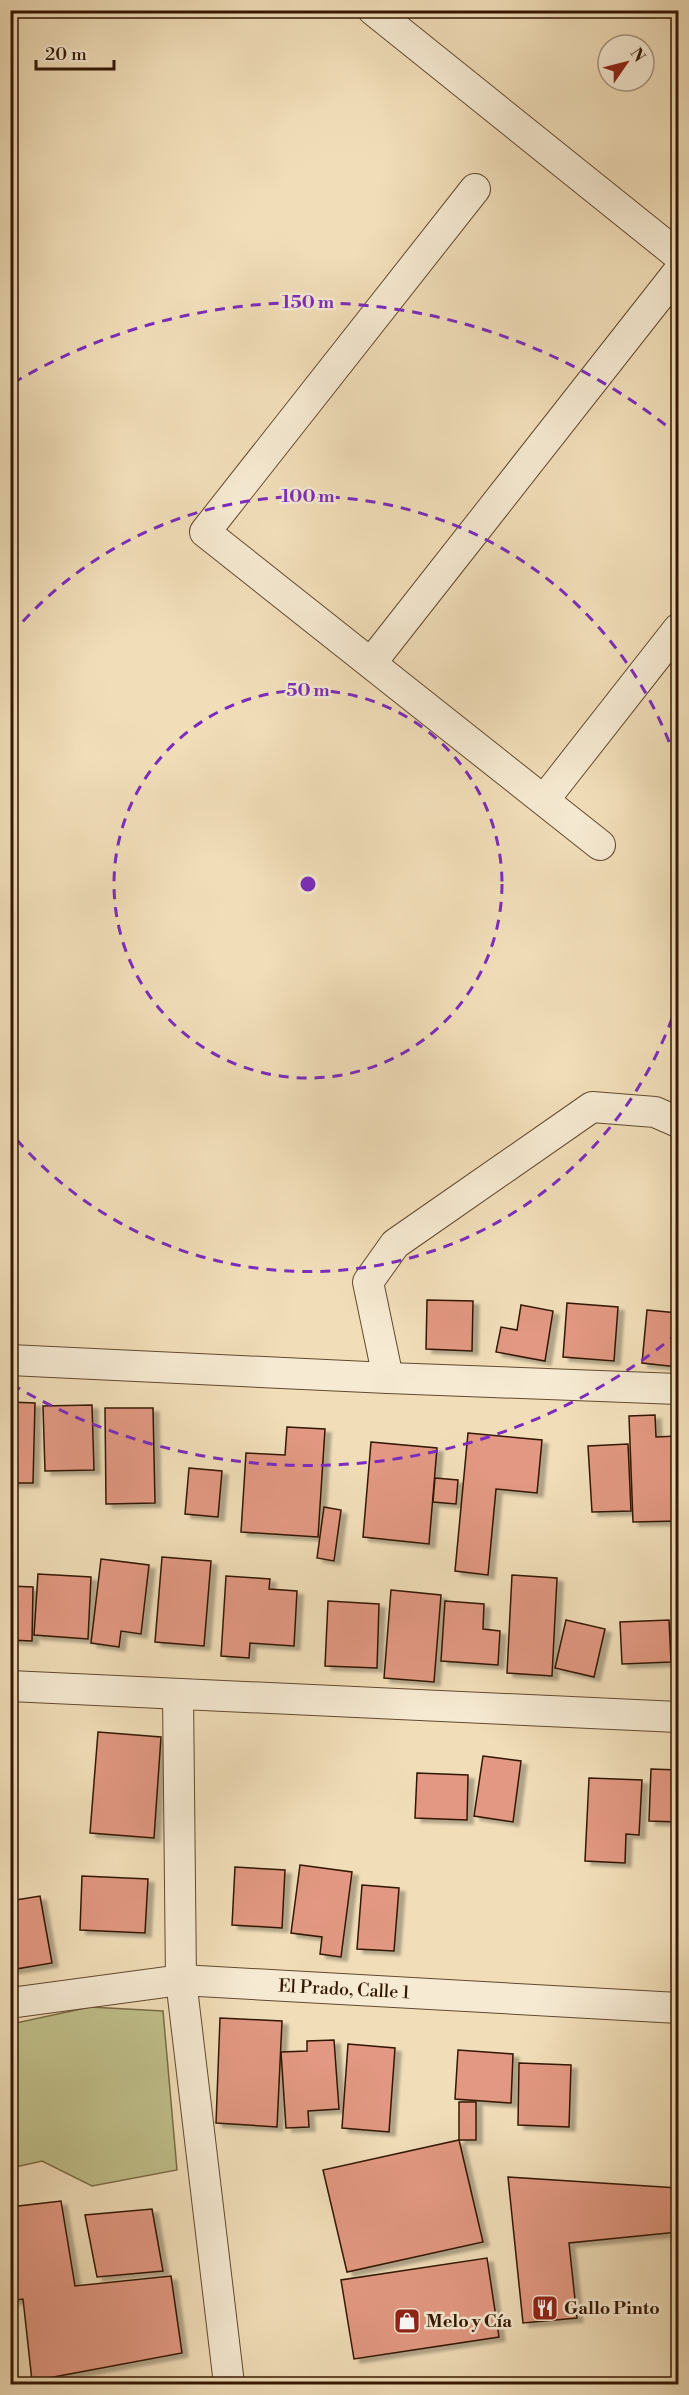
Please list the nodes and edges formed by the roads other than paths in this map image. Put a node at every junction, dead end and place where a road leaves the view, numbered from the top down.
1 (373, 10) edge
2 (475, 189) dead end
3 (678, 255) edge
4 (678, 272) edge
5 (678, 629) edge
6 (370, 663) junction
7 (544, 800) junction
8 (600, 844) dead end
9 (676, 1117) edge
10 (10, 1360) edge
11 (388, 1378) junction
12 (678, 1389) edge
13 (10, 1686) edge
14 (178, 1694) junction
15 (678, 1717) edge
16 (181, 1980) junction
17 (10, 2003) edge
18 (678, 2008) edge
19 (229, 2385) edge

1 - 3 street
2 - 6 street
4 - 6 street
5 - 7 street
6 - 7 street
7 - 8 street
9 - 11 street
10 - 11 street
11 - 12 street
13 - 14 street
14 - 15 street
14 - 16 street
16 - 17 street, El Prado, Calle 1
16 - 18 street, El Prado, Calle 1
16 - 19 street

